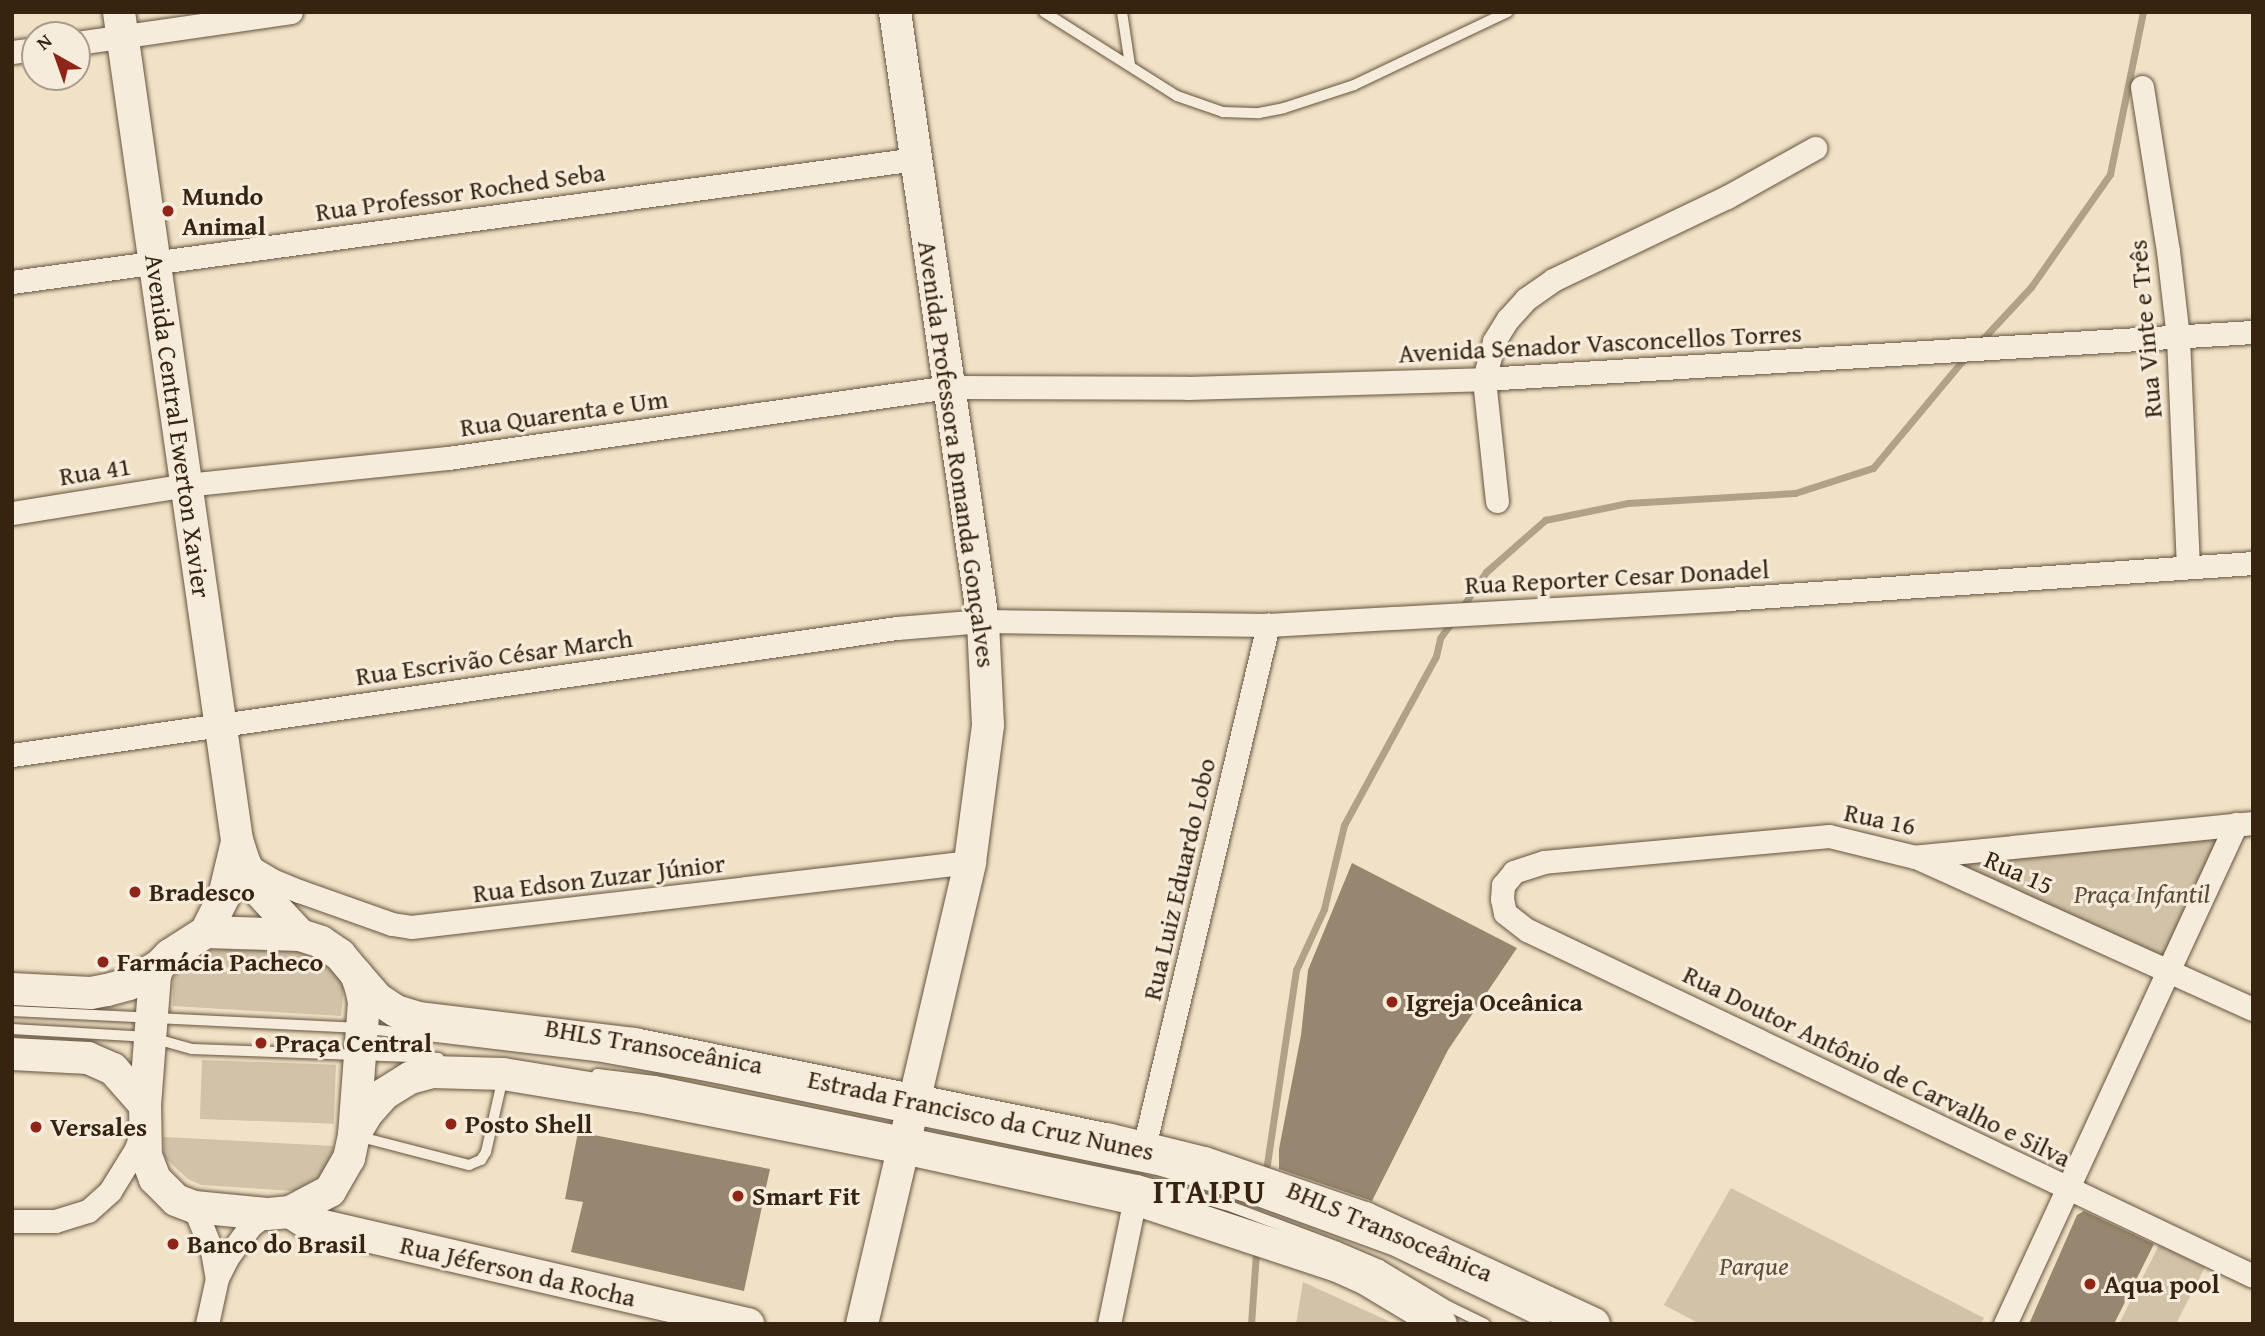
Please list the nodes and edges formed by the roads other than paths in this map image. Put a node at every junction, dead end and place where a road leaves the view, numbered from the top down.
1 (291, 12) edge
2 (895, 12) edge
3 (1044, 12) edge
4 (1122, 12) edge
5 (1508, 12) edge
6 (1490, 15) edge
7 (120, 24) edge
8 (91, 37) edge
9 (1130, 65) junction
10 (2142, 87) dead end
11 (1815, 148) dead end
12 (916, 159) junction
13 (154, 261) junction
14 (12, 282) edge
15 (2253, 332) edge
16 (2178, 338) junction
17 (1484, 379) junction
18 (949, 387) junction
19 (187, 485) junction
20 (1497, 501) dead end
21 (12, 513) edge
22 (2253, 563) edge
23 (2188, 566) junction
24 (983, 621) junction
25 (1268, 625) junction
26 (221, 724) junction
27 (12, 755) edge
28 (2245, 823) edge
29 (241, 852) junction
30 (1915, 857) junction
31 (970, 862) junction
32 (1503, 885) joint
33 (206, 932) junction
34 (300, 935) junction
35 (159, 965) junction
36 (2171, 970) junction
37 (356, 974) junction
38 (12, 989) edge
39 (2253, 1009) edge
40 (12, 1012) edge
41 (12, 1029) edge
42 (149, 1029) junction
43 (360, 1042) junction
44 (12, 1054) edge
45 (455, 1058) dead end
46 (491, 1067) junction
47 (538, 1067) dead end
48 (590, 1073) dead end
49 (144, 1116) junction
50 (909, 1125) junction
51 (354, 1135) junction
52 (1144, 1147) junction
53 (2068, 1188) junction
54 (1135, 1199) junction
55 (194, 1207) junction
56 (278, 1213) junction
57 (12, 1221) edge
58 (2253, 1276) edge
59 (217, 1278) junction
60 (206, 1324) edge
61 (748, 1324) edge
62 (862, 1324) edge
63 (1109, 1324) edge
64 (1441, 1324) edge
65 (1485, 1324) edge
66 (1546, 1324) edge
67 (1594, 1324) edge
68 (2005, 1324) edge

1 - 7 street
2 - 12 main road, Avenida Professora Romanda Gonçalves
3 - 9 lane
4 - 9 lane
5 - 6 lane
6 - 9 lane
7 - 8 street
7 - 13 main road, Avenida Central Ewerton Xavier
10 - 16 street, Rua Vinte e Três
11 - 17 street
12 - 13 street, Rua Professor Roched Seba
12 - 18 main road, Avenida Professora Romanda Gonçalves
13 - 14 street, Rua Professor Roched Seba
13 - 19 main road, Avenida Central Ewerton Xavier
15 - 16 street, Avenida Senador Vasconcellos Torres
16 - 17 street, Avenida Senador Vasconcellos Torres
16 - 23 street, Rua Vinte e Três
17 - 18 street, Avenida Senador Vasconcellos Torres
17 - 20 street
18 - 19 street, Rua Quarenta e Um
18 - 24 main road, Avenida Professora Romanda Gonçalves
19 - 21 street, Rua 41
19 - 26 main road, Avenida Central Ewerton Xavier
22 - 23 street, Rua Reporter Cesar Donadel
23 - 25 street, Rua Reporter Cesar Donadel
24 - 25 street, Rua Reporter Cesar Donadel
24 - 26 street, Rua Escrivão César March
24 - 31 main road, Avenida Professora Romanda Gonçalves
25 - 52 street, Rua Luiz Eduardo Lobo
26 - 27 street, Rua Escrivão César March
26 - 29 main road, Avenida Central Ewerton Xavier
28 - 30 street, Rua 16
28 - 36 street
29 - 31 street, Rua Edson Zuzar Júnior
29 - 33 main road, Avenida Central Ewerton Xavier
29 - 34 main road, Avenida Central Ewerton Xavier
30 - 32 street, Rua 16
30 - 36 street, Rua 15
31 - 50 main road, Avenida Professora Romanda Gonçalves
32 - 53 street, Rua Doutor Antônio de Carvalho e Silva
33 - 34 main road
33 - 35 main road
34 - 37 main road, Estrada Francisco da Cruz Nunes
35 - 38 main road
35 - 42 main road
36 - 39 street, Rua 15
36 - 53 street
37 - 43 main road
37 - 50 main road, Estrada Francisco da Cruz Nunes
40 - 42 lane, BHLS Transoceânica
41 - 42 lane, BHLS Transoceânica
42 - 43 lane, BHLS Transoceânica
42 - 43 lane, BHLS Transoceânica
42 - 49 main road
43 - 45 lane, BHLS Transoceânica
43 - 50 lane, BHLS Transoceânica
43 - 51 main road
44 - 49 main road
46 - 47 lane, BHLS Transoceânica
46 - 50 main road, Estrada Francisco da Cruz Nunes
46 - 51 main road, Estrada Francisco da Cruz Nunes
46 - 51 lane
48 - 50 lane, BHLS Transoceânica
49 - 55 main road
49 - 57 street
50 - 52 main road, Estrada Francisco da Cruz Nunes
50 - 54 main road, Estrada Francisco da Cruz Nunes
50 - 62 main road, Avenida Professora Romanda Gonçalves
50 - 65 lane, BHLS Transoceânica
50 - 66 lane, BHLS Transoceânica
51 - 56 main road
52 - 67 main road, Estrada Francisco da Cruz Nunes
53 - 58 street, Rua Doutor Antônio de Carvalho e Silva
53 - 68 street
54 - 63 street
54 - 64 main road, Estrada Francisco da Cruz Nunes
55 - 56 main road, Rua Jéferson da Rocha
55 - 59 street
56 - 59 street
56 - 61 main road, Rua Jéferson da Rocha
59 - 60 street

